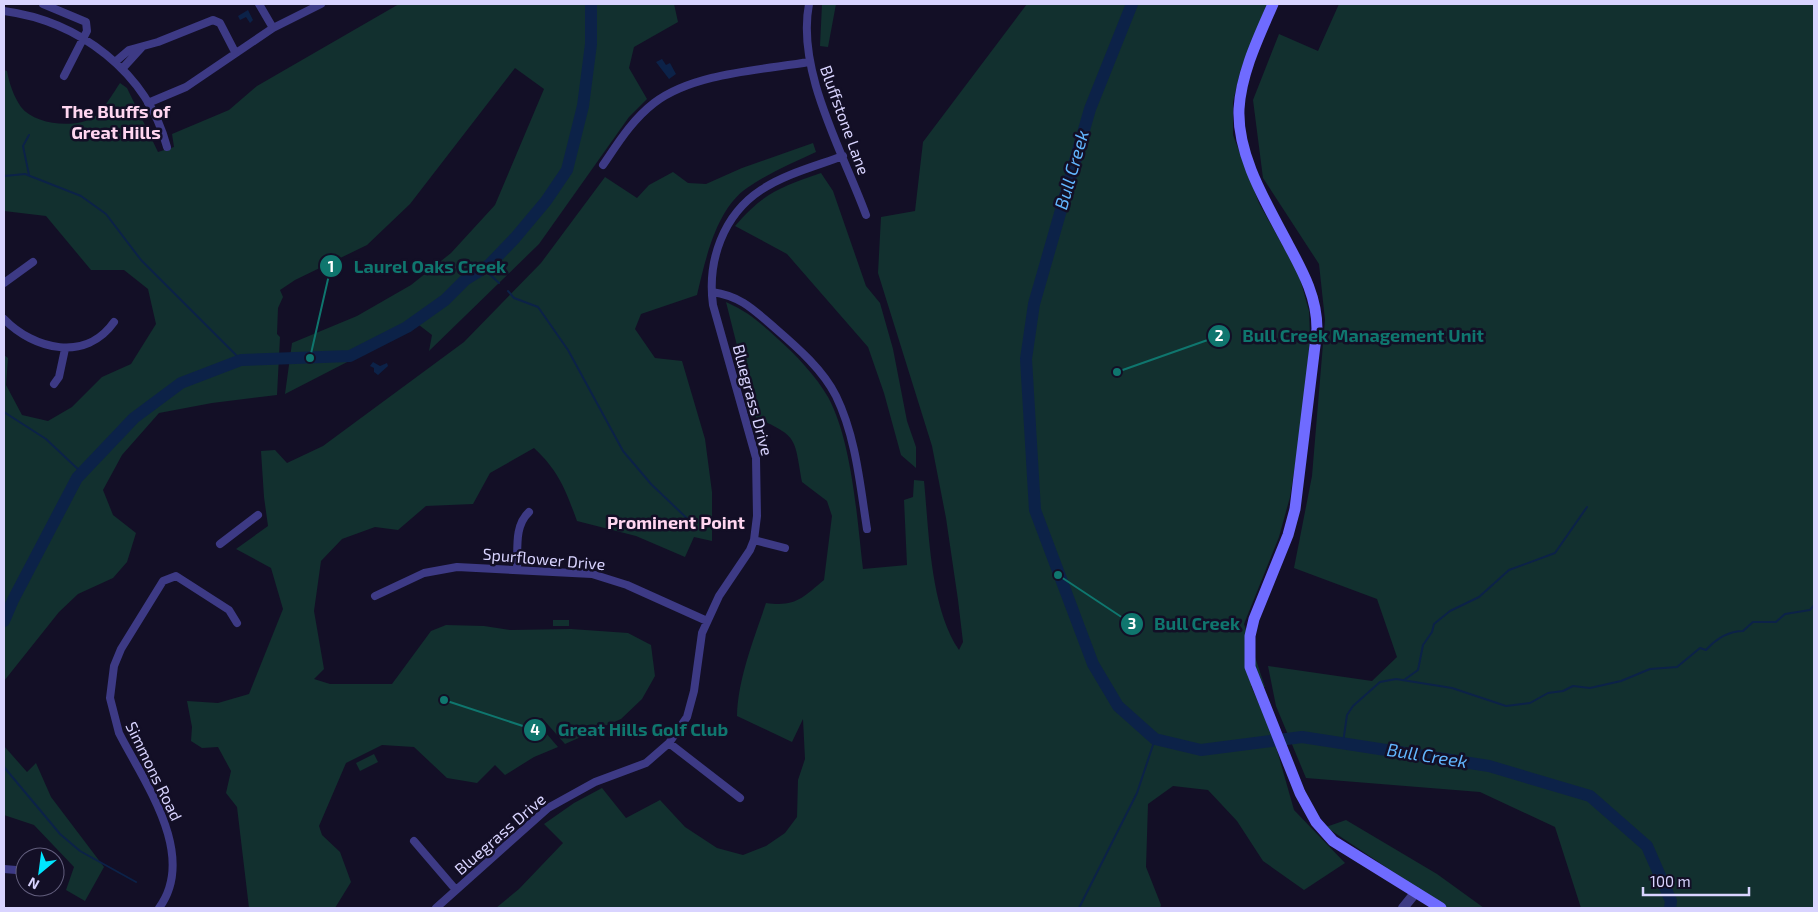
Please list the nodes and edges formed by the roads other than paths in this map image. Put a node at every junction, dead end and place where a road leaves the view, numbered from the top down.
1 (43, 4) edge
2 (259, 4) edge
3 (321, 4) edge
4 (809, 4) edge
5 (1273, 4) edge
6 (4, 11) edge
7 (273, 28) junction
8 (84, 38) junction
9 (142, 48) junction
10 (235, 52) junction
11 (114, 62) junction
12 (809, 62) junction
13 (122, 69) junction
14 (64, 76) dead end
15 (148, 103) junction
16 (167, 147) dead end
17 (843, 156) junction
18 (603, 166) dead end
19 (866, 215) dead end
20 (33, 262) dead end
21 (4, 283) edge
22 (712, 292) junction
23 (4, 319) edge
24 (114, 322) dead end
25 (65, 349) junction
26 (54, 384) dead end
27 (529, 512) dead end
28 (258, 516) dead end
29 (867, 529) dead end
30 (754, 540) junction
31 (220, 544) dead end
32 (785, 548) dead end
33 (516, 569) junction
34 (376, 596) dead end
35 (707, 621) junction
36 (237, 623) dead end
37 (669, 743) junction
38 (740, 798) dead end
39 (414, 841) dead end
40 (456, 890) junction
41 (1416, 892) junction
42 (159, 908) edge
43 (436, 908) edge
44 (1404, 908) edge
45 (1442, 908) edge

1 - 8 street
2 - 7 street
3 - 7 street
4 - 12 street, Bluffstone Lane
5 - 41 main road
6 - 8 street
7 - 10 street
8 - 11 street
8 - 14 street
9 - 10 street
9 - 11 street
9 - 13 street
10 - 15 street
11 - 13 street
12 - 17 street, Bluffstone Lane
12 - 18 street
13 - 15 street
15 - 16 street
17 - 19 street, Bluffstone Lane
17 - 22 street, Bluegrass Drive
20 - 21 street
22 - 29 street
22 - 30 street, Bluegrass Drive
23 - 25 street
24 - 25 street
25 - 26 street
27 - 33 street
28 - 31 street
30 - 32 street
30 - 35 street, Bluegrass Drive
33 - 34 street, Spurflower Drive
33 - 35 street, Spurflower Drive
35 - 37 street, Bluegrass Drive
36 - 42 street, Simmons Road
37 - 38 street
37 - 40 street, Bluegrass Drive
39 - 40 street
40 - 43 street, Bluegrass Drive
41 - 44 street
41 - 45 main road

